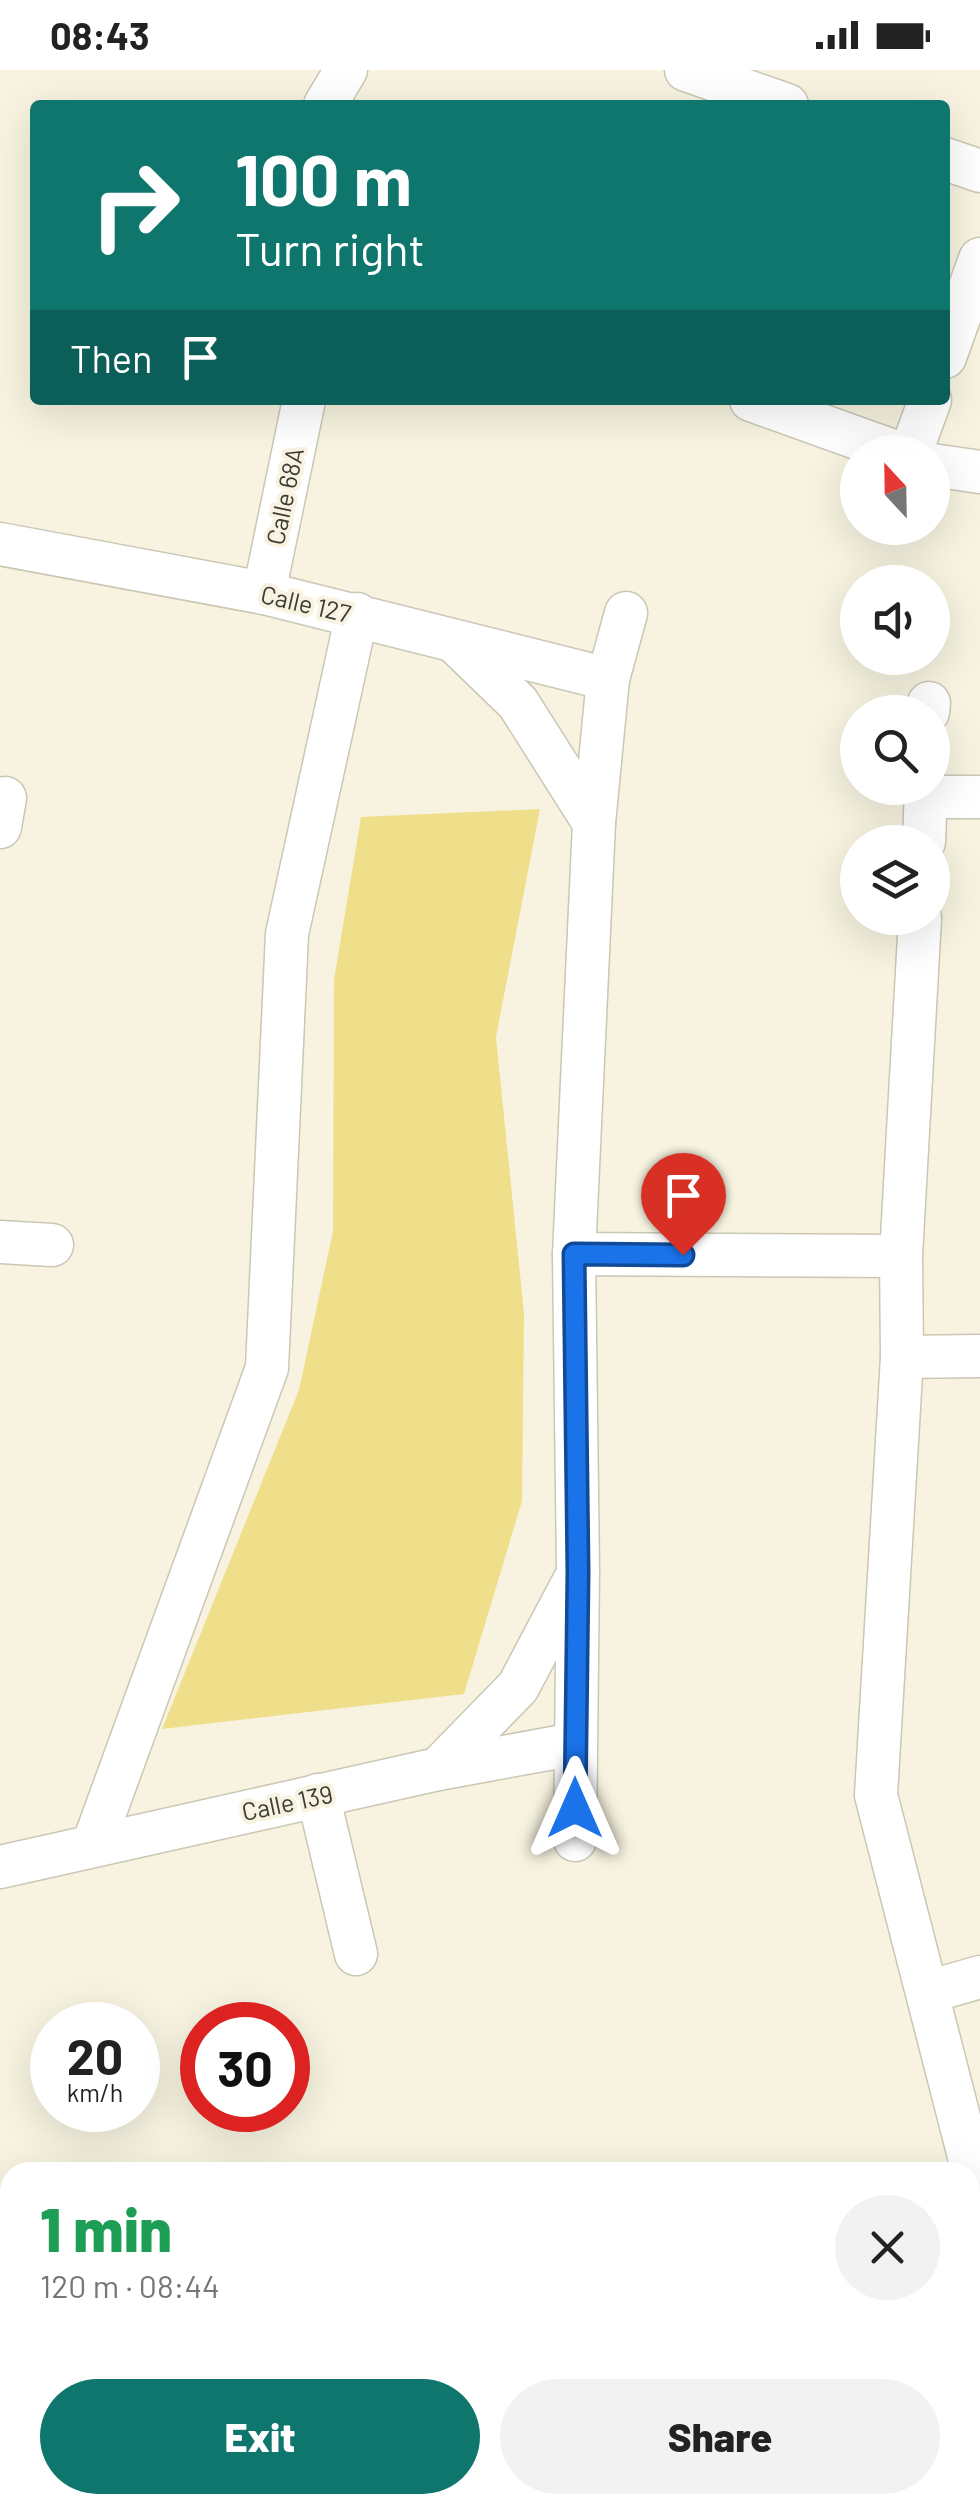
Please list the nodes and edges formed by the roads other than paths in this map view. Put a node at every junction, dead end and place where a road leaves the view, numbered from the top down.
1 (346, 70) edge
2 (686, 70) edge
3 (328, 100) edge
4 (773, 100) edge
5 (950, 161) edge
6 (980, 171) edge
7 (980, 259) edge
8 (950, 343) edge
9 (303, 405) edge
10 (765, 405) edge
11 (928, 405) edge
12 (849, 435) edge
13 (917, 435) edge
14 (950, 468) edge
15 (980, 472) edge
16 (0, 544) edge
17 (264, 592) junction
18 (626, 613) dead end
19 (357, 614) junction
20 (454, 641) junction
21 (608, 680) junction
22 (950, 794) edge
23 (980, 796) edge
24 (594, 823) junction
25 (919, 935) edge
26 (0, 1242) edge
27 (52, 1245) dead end
28 (574, 1254) junction
29 (901, 1256) junction
30 (980, 1356) edge
31 (902, 1357) junction
32 (578, 1572) junction
33 (575, 1744) junction
34 (438, 1770) junction
35 (318, 1796) junction
36 (576, 1840) dead end
37 (93, 1844) junction
38 (0, 1867) edge
39 (356, 1954) dead end
40 (980, 1977) edge
41 (928, 1992) junction
42 (971, 2162) edge

1 - 3 street
2 - 4 street
5 - 6 street
7 - 8 street
9 - 17 street, Calle 68A
10 - 12 street
11 - 13 street
14 - 15 street
16 - 17 street, Calle 127
17 - 19 street, Calle 127
18 - 21 street
19 - 20 street, Calle 127
19 - 37 street
20 - 21 street, Calle 127
20 - 24 street
21 - 24 street
22 - 23 street
24 - 28 street
25 - 29 street
26 - 27 street
28 - 29 street
28 - 32 street
29 - 31 street
30 - 31 street
31 - 41 street
32 - 33 street
32 - 34 street
33 - 34 street, Calle 139
33 - 36 street
34 - 35 street, Calle 139
35 - 37 street, Calle 139
35 - 39 street
37 - 38 street, Calle 139
40 - 41 street
41 - 42 street

